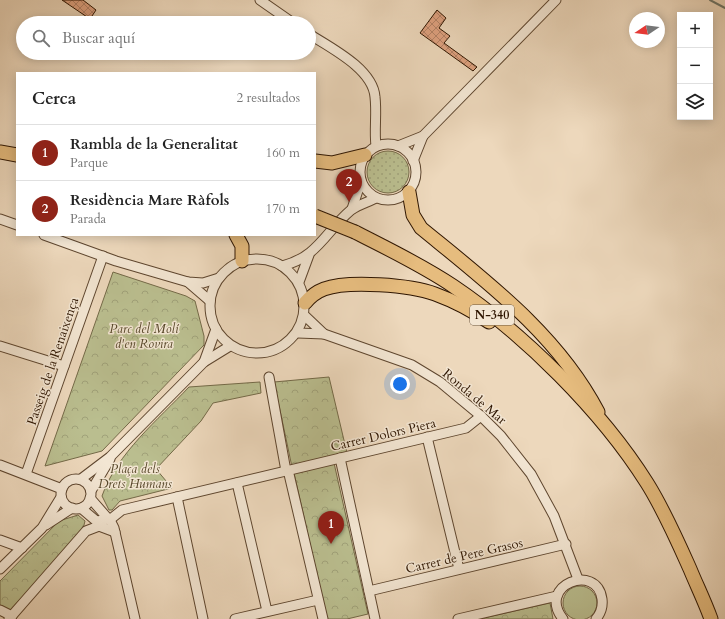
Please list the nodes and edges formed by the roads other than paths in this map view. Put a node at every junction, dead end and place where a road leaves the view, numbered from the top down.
1 (260, 0) edge
2 (556, 0) edge
3 (283, 16) edge
4 (316, 39) edge
5 (422, 136) junction
6 (376, 146) junction
7 (398, 146) junction
8 (0, 152) edge
9 (16, 155) edge
10 (365, 155) junction
11 (316, 161) edge
12 (413, 161) junction
13 (361, 181) junction
14 (409, 192) junction
15 (376, 198) junction
16 (352, 210) junction
17 (316, 216) edge
18 (0, 219) edge
19 (16, 225) edge
20 (47, 236) edge
21 (237, 236) edge
22 (308, 255) junction
23 (102, 256) junction
24 (242, 261) junction
25 (282, 266) junction
26 (219, 278) junction
27 (188, 282) junction
28 (299, 282) junction
29 (210, 302) junction
30 (304, 309) junction
31 (216, 329) junction
32 (298, 333) junction
33 (324, 334) junction
34 (0, 346) edge
35 (230, 346) junction
36 (204, 362) junction
37 (64, 366) junction
38 (269, 377) dead end
39 (481, 416) junction
40 (606, 428) junction
41 (427, 437) junction
42 (110, 457) junction
43 (340, 458) junction
44 (0, 465) edge
45 (287, 471) junction
46 (26, 474) junction
47 (81, 479) junction
48 (237, 483) junction
49 (62, 493) junction
50 (90, 495) junction
51 (177, 497) junction
52 (77, 508) junction
53 (109, 519) junction
54 (100, 524) junction
55 (42, 528) junction
56 (86, 531) junction
57 (115, 532) junction
58 (0, 540) edge
59 (566, 544) junction
60 (22, 548) junction
61 (117, 548) junction
62 (0, 569) edge
63 (459, 569) junction
64 (578, 579) junction
65 (369, 591) junction
66 (557, 596) junction
67 (318, 600) junction
68 (0, 610) edge
69 (267, 611) junction
70 (0, 614) edge
71 (10, 618) edge
72 (135, 619) edge
73 (203, 619) edge
74 (235, 619) edge
75 (323, 619) edge
76 (375, 619) edge
77 (458, 619) edge
78 (563, 619) edge
79 (596, 619) edge
80 (711, 619) edge

1 - 3 street
2 - 5 street
4 - 6 street
5 - 7 street
5 - 12 street
6 - 7 street
6 - 10 street
7 - 12 street
8 - 9 highway
10 - 11 highway
10 - 13 street
12 - 14 street
13 - 15 street
13 - 16 street
14 - 15 street
14 - 40 highway
15 - 16 street
16 - 22 street
17 - 40 highway, N-340, bridge
18 - 19 street
20 - 23 street
21 - 24 highway
22 - 25 street
22 - 28 street
23 - 27 street
23 - 37 street, Passeig de la Renaixença
24 - 25 street
24 - 26 street
25 - 28 street
26 - 27 street
26 - 29 street
27 - 29 street
28 - 30 street
29 - 31 street
30 - 32 street
30 - 33 street, Ronda de Mar
30 - 40 highway
31 - 35 street
31 - 36 street
32 - 33 street, Ronda de Mar
32 - 35 street
33 - 39 street, Ronda de Mar
34 - 37 street
35 - 36 street
36 - 42 street
37 - 46 street, Passeig de la Renaixença
38 - 45 street
39 - 41 street, Carrer Dolors Piera
39 - 59 street, Ronda de Mar
40 - 80 highway, N-340
41 - 43 street, Carrer Dolors Piera
41 - 63 street
42 - 47 street
42 - 50 street
43 - 45 street, Carrer Dolors Piera
43 - 65 street
44 - 46 street
45 - 48 street, Carrer Dolors Piera
45 - 67 street
46 - 49 street
47 - 49 street
47 - 50 street
48 - 51 street, Carrer Dolors Piera
48 - 69 street
49 - 52 street
49 - 55 street
50 - 52 street
50 - 53 street
51 - 53 street, Carrer Dolors Piera
51 - 73 street
52 - 54 street
52 - 55 street
52 - 56 street
53 - 54 street, Carrer Dolors Piera
53 - 57 street
54 - 56 street, Carrer Dolors Piera
54 - 57 street
54 - 61 street
55 - 60 street
56 - 71 street
57 - 61 street
58 - 60 street
59 - 63 street, Carrer de Pere Grasos
59 - 64 street, Ronda de Mar
60 - 62 street
61 - 72 street
63 - 65 street, Carrer de Pere Grasos
64 - 66 street
64 - 79 street
65 - 76 street
66 - 77 street
66 - 78 street
67 - 69 street
67 - 75 street
68 - 71 street
69 - 74 street
70 - 71 street

